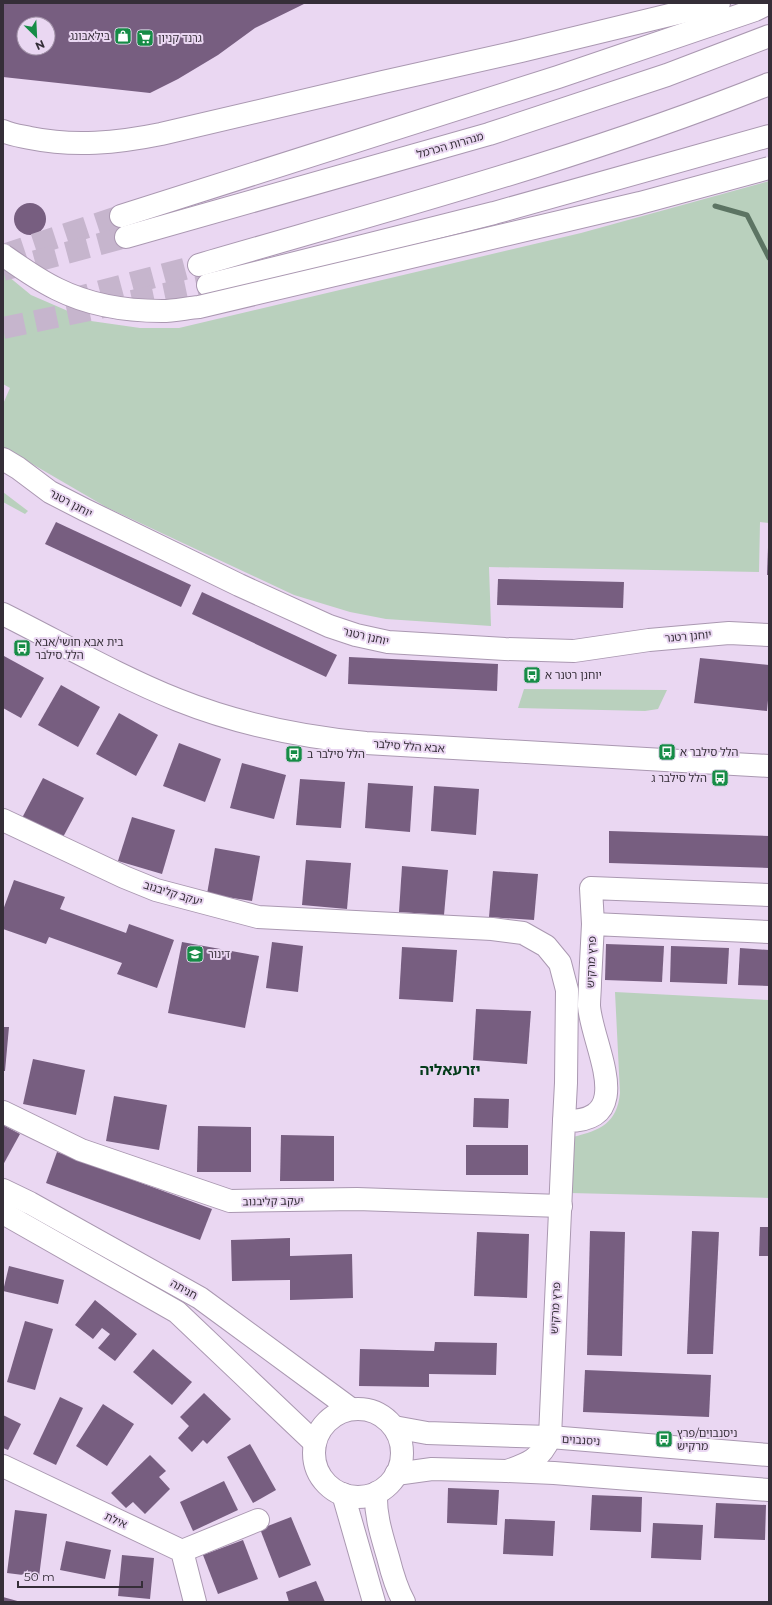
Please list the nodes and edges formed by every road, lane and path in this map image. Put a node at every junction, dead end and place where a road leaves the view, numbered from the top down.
1 (719, 3) edge
2 (732, 3) edge
3 (769, 3) edge
4 (765, 37) edge
5 (629, 54) junction
6 (769, 84) edge
7 (3, 132) edge
8 (769, 136) edge
9 (769, 168) edge
10 (121, 216) tunnel mouth
11 (126, 237) tunnel mouth
12 (3, 254) edge
13 (199, 265) tunnel mouth
14 (208, 285) tunnel mouth
15 (3, 459) edge
16 (3, 614) edge
17 (769, 635) edge
18 (769, 766) edge
19 (3, 820) edge
20 (769, 896) edge
21 (592, 924) junction
22 (769, 932) edge
23 (523, 933) joint
24 (3, 1112) edge
25 (564, 1121) junction
26 (3, 1190) edge
27 (561, 1206) junction
28 (3, 1212) edge
29 (351, 1410) junction
30 (394, 1427) junction
31 (550, 1437) junction
32 (315, 1443) junction
33 (769, 1455) edge
34 (3, 1466) edge
35 (507, 1471) junction
36 (396, 1474) junction
37 (769, 1490) edge
38 (376, 1493) junction
39 (343, 1494) junction
40 (258, 1520) dead end
41 (182, 1551) junction
42 (195, 1602) edge
43 (374, 1602) edge
44 (404, 1602) edge

1 - 7 main road
2 - 5 main road
3 - 5 main road
4 - 11 main road, מנהרות הכרמל
5 - 10 main road
6 - 13 main road
8 - 14 main road
9 - 12 main road, bridge
15 - 17 main road, יוחנן רטנר
16 - 18 main road, אבא הלל סילבר
19 - 23 main road, יעקב קליבנוב
20 - 21 main road
21 - 22 main road, פרץ מרקיש
21 - 25 main road, פרץ מרקיש
23 - 25 main road, פרץ מרקיש
24 - 27 main road, יעקב קליבנוב
25 - 27 main road, פרץ מרקיש
26 - 29 main road, חניתה
27 - 31 main road, פרץ מרקיש
28 - 32 main road
29 - 30 main road
29 - 32 main road
30 - 31 main road, ניסנבוים
30 - 36 main road
31 - 33 main road, ניסנבוים
31 - 35 main road, פרץ מרקיש
32 - 39 main road
34 - 41 main road, אילת
35 - 36 main road
35 - 37 main road
36 - 38 main road
38 - 39 main road
38 - 44 main road
39 - 43 main road
40 - 41 main road
41 - 42 main road

